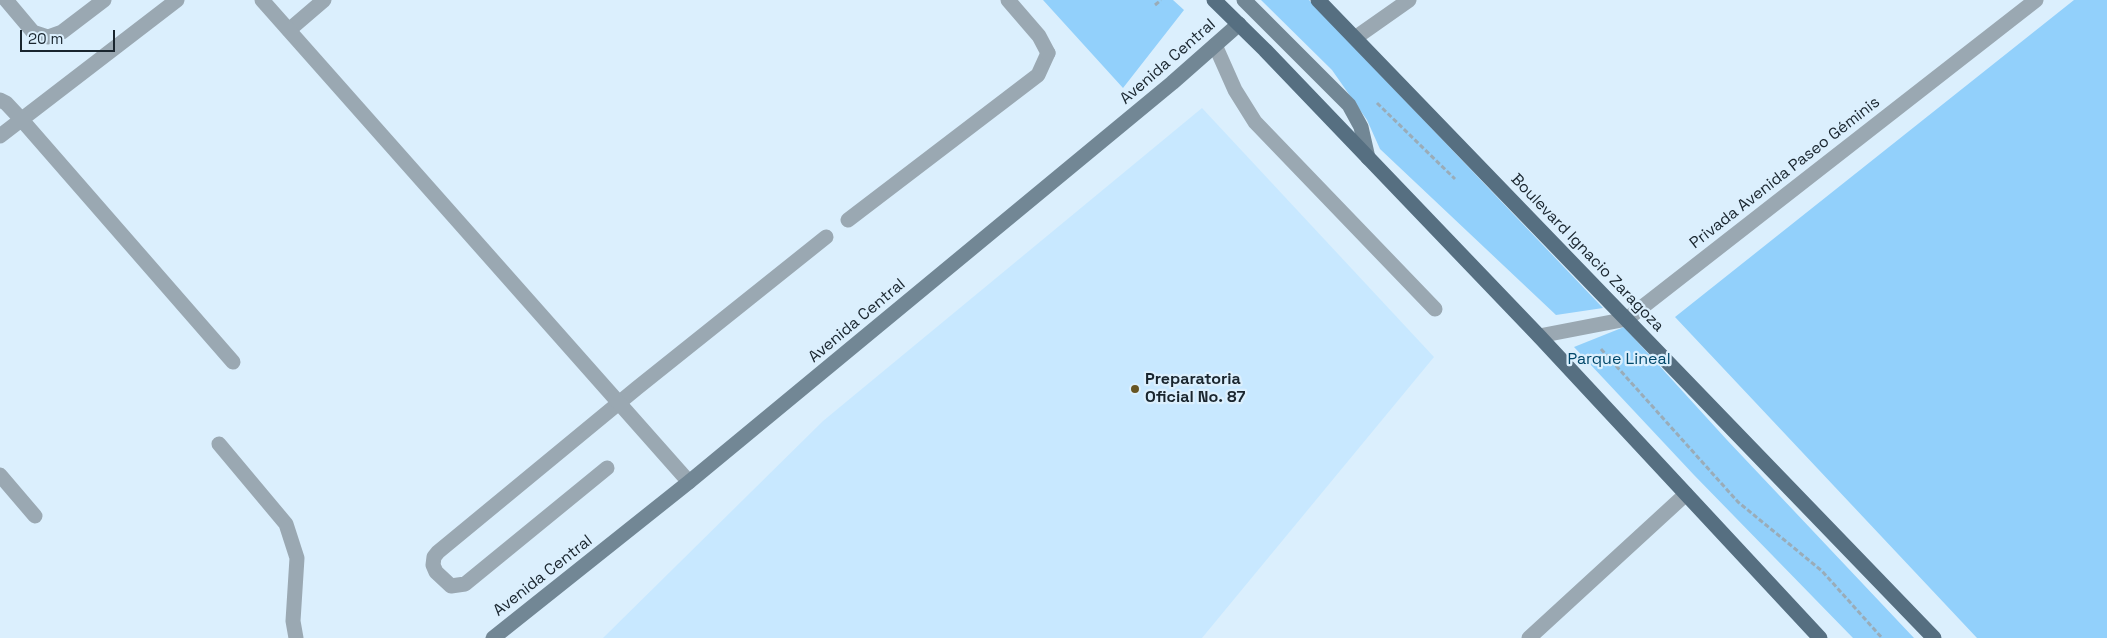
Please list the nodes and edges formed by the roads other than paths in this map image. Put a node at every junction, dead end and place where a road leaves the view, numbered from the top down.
1 (6, 0) edge
2 (104, 0) edge
3 (177, 0) edge
4 (262, 0) edge
5 (324, 0) edge
6 (1008, 0) edge
7 (1214, 0) edge
8 (1244, 0) edge
9 (1318, 0) edge
10 (1409, 0) edge
11 (2036, 0) edge
12 (1239, 24) junction
13 (289, 30) junction
14 (1356, 38) junction
15 (1215, 45) junction
16 (0, 100) edge
17 (21, 119) junction
18 (0, 136) edge
19 (1368, 158) junction
20 (848, 220) dead end
21 (826, 237) dead end
22 (1435, 309) dead end
23 (1627, 319) junction
24 (1539, 336) junction
25 (233, 362) dead end
26 (620, 403) junction
27 (219, 444) dead end
28 (607, 468) dead end
29 (0, 475) edge
30 (689, 482) junction
31 (1686, 494) junction
32 (35, 516) dead end
33 (296, 638) edge
34 (493, 638) edge
35 (1529, 638) edge
36 (1820, 638) edge
37 (1934, 638) edge

1 - 2 street
3 - 17 street
4 - 13 street
5 - 13 street
6 - 20 street
7 - 12 main road
8 - 19 main road
9 - 14 main road, Boulevard Ignacio Zaragoza
10 - 14 street
11 - 23 street, Privada Avenida Paseo Géminis
12 - 15 main road, Avenida Central
12 - 19 main road
13 - 26 street
14 - 23 main road, Boulevard Ignacio Zaragoza
15 - 22 street
15 - 30 main road, Avenida Central
16 - 17 street
17 - 18 street
17 - 25 street
19 - 24 main road
21 - 26 street
23 - 24 street, Privada Avenida Paseo Géminis
23 - 37 main road, Boulevard Ignacio Zaragoza
24 - 31 main road
26 - 28 street
26 - 30 street
27 - 33 street
29 - 32 street
30 - 34 main road, Avenida Central
31 - 35 street
31 - 36 main road

